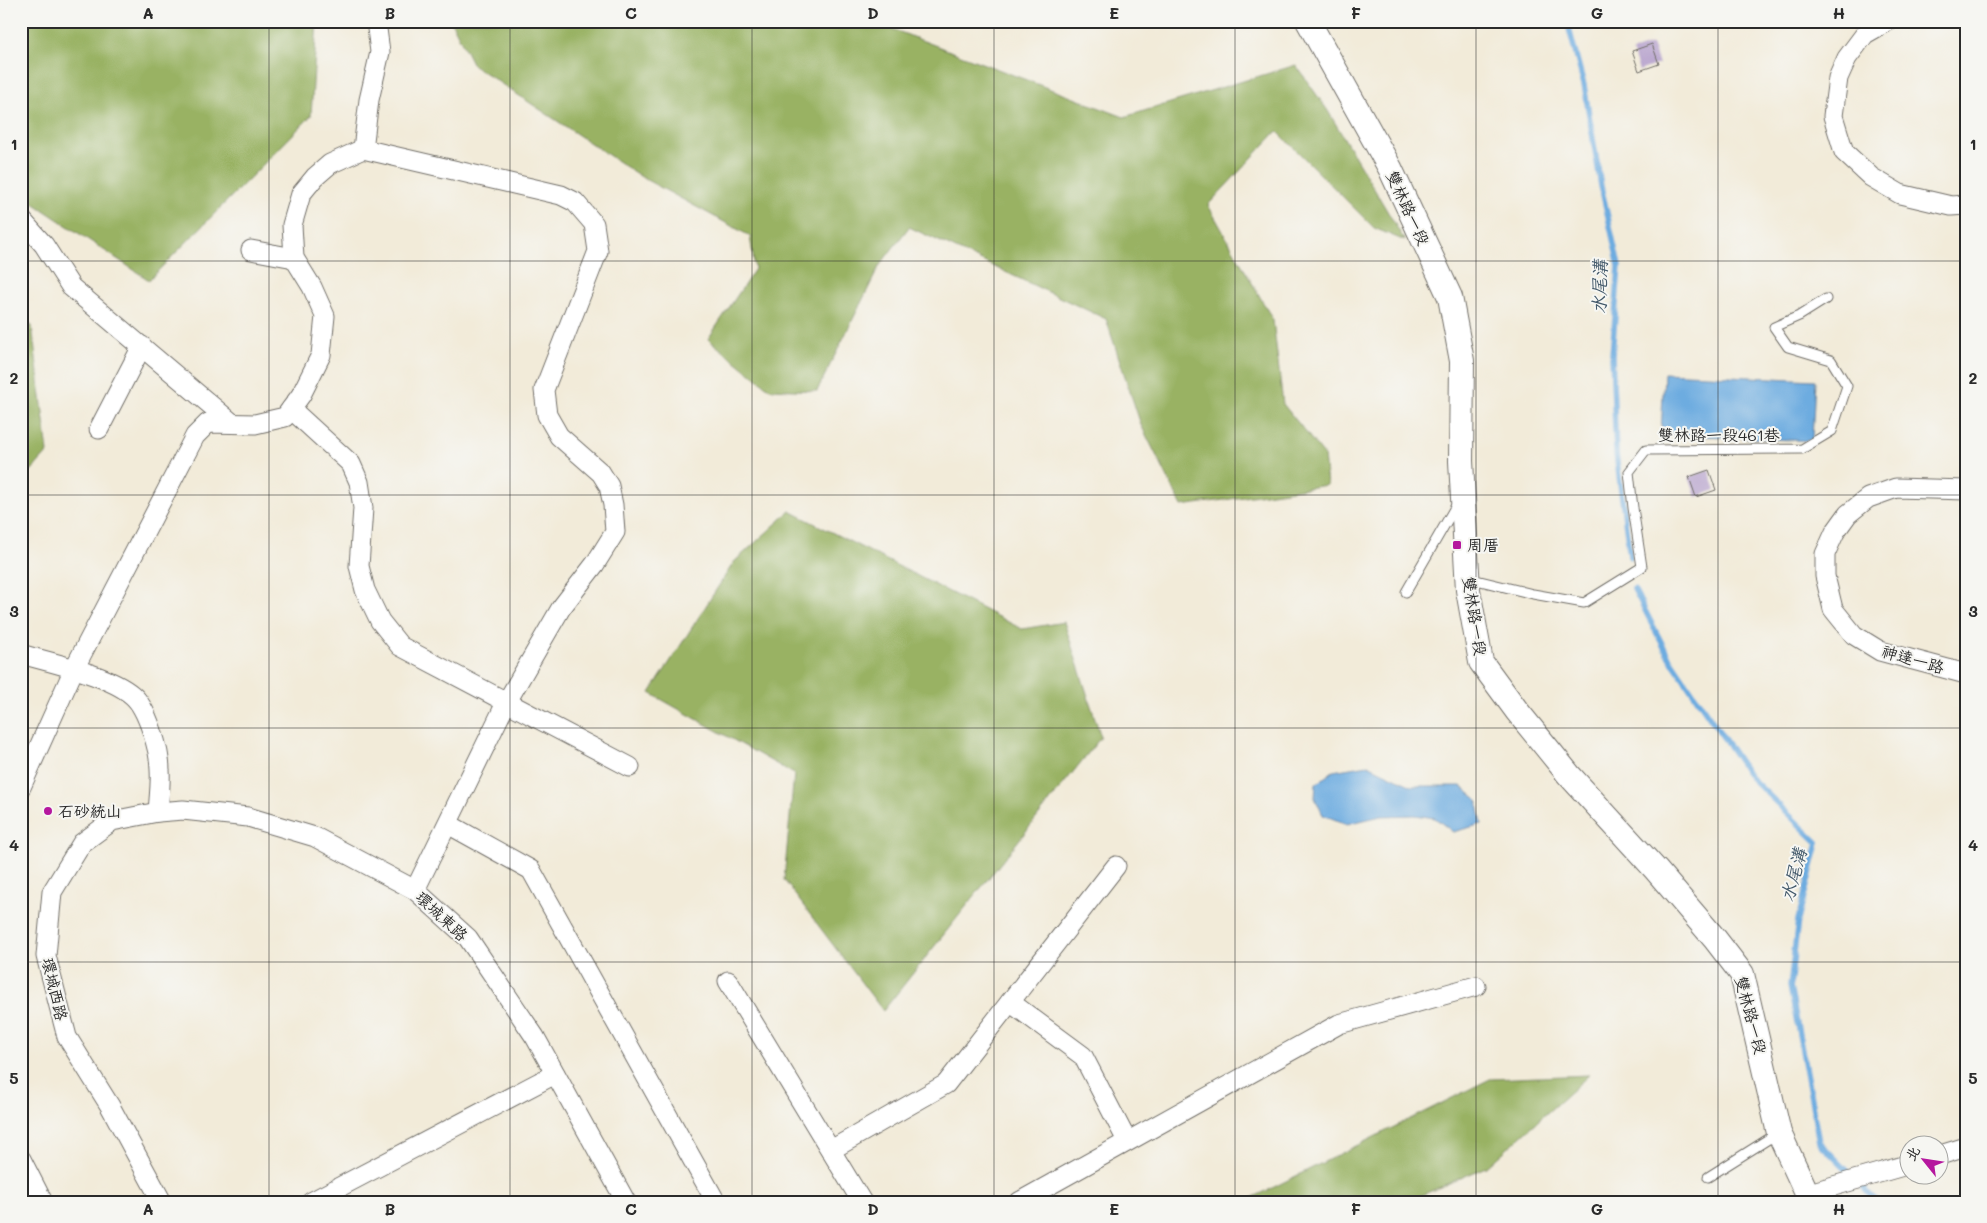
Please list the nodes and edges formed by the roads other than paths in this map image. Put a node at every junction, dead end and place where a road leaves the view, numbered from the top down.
1 (376, 21) edge
2 (1308, 21) edge
3 (1888, 21) edge
4 (362, 149) junction
5 (1966, 205) edge
6 (21, 219) edge
7 (251, 250) dead end
8 (294, 258) junction
9 (1826, 300) dead end
10 (142, 346) junction
11 (291, 409) junction
12 (232, 423) junction
13 (99, 429) dead end
14 (1966, 490) edge
15 (1463, 493) junction
16 (1467, 578) junction
17 (1406, 592) dead end
18 (21, 654) edge
19 (74, 669) junction
20 (1966, 674) edge
21 (506, 703) junction
22 (630, 768) dead end
23 (21, 787) edge
24 (158, 812) junction
25 (448, 824) junction
26 (1116, 866) dead end
27 (416, 890) junction
28 (728, 981) dead end
29 (1476, 986) dead end
30 (1010, 1002) junction
31 (555, 1074) junction
32 (1778, 1133) junction
33 (1127, 1141) junction
34 (1966, 1148) edge
35 (831, 1150) junction
36 (1950, 1152) edge
37 (21, 1159) edge
38 (1900, 1167) edge
39 (1708, 1177) dead end
40 (1809, 1198) edge
41 (43, 1202) edge
42 (162, 1202) edge
43 (311, 1202) edge
44 (626, 1202) edge
45 (716, 1202) edge
46 (862, 1202) edge
47 (1018, 1202) edge

1 - 4 street
2 - 15 street, 雙林路一段
3 - 5 street
4 - 8 street
4 - 21 street
6 - 10 street
7 - 8 street
8 - 11 street
9 - 16 lane, 雙林路一段461巷
10 - 12 street
10 - 13 street
11 - 12 street
11 - 21 street
12 - 19 street
14 - 20 street, 神達一路
15 - 16 street, 雙林路一段
15 - 17 lane
16 - 32 street, 雙林路一段
18 - 19 street
19 - 23 street
19 - 24 street
21 - 22 street
21 - 25 street
24 - 27 street, 環城東路
24 - 42 street, 環城西路
25 - 27 street
25 - 45 street
26 - 30 street
27 - 31 street, 環城東路
28 - 35 street
29 - 33 street
30 - 33 street
30 - 35 street
31 - 43 street
31 - 44 street, 環城東路
32 - 39 lane
32 - 40 street, 雙林路一段
33 - 47 street
34 - 36 street
35 - 46 street
37 - 41 street
38 - 40 street

